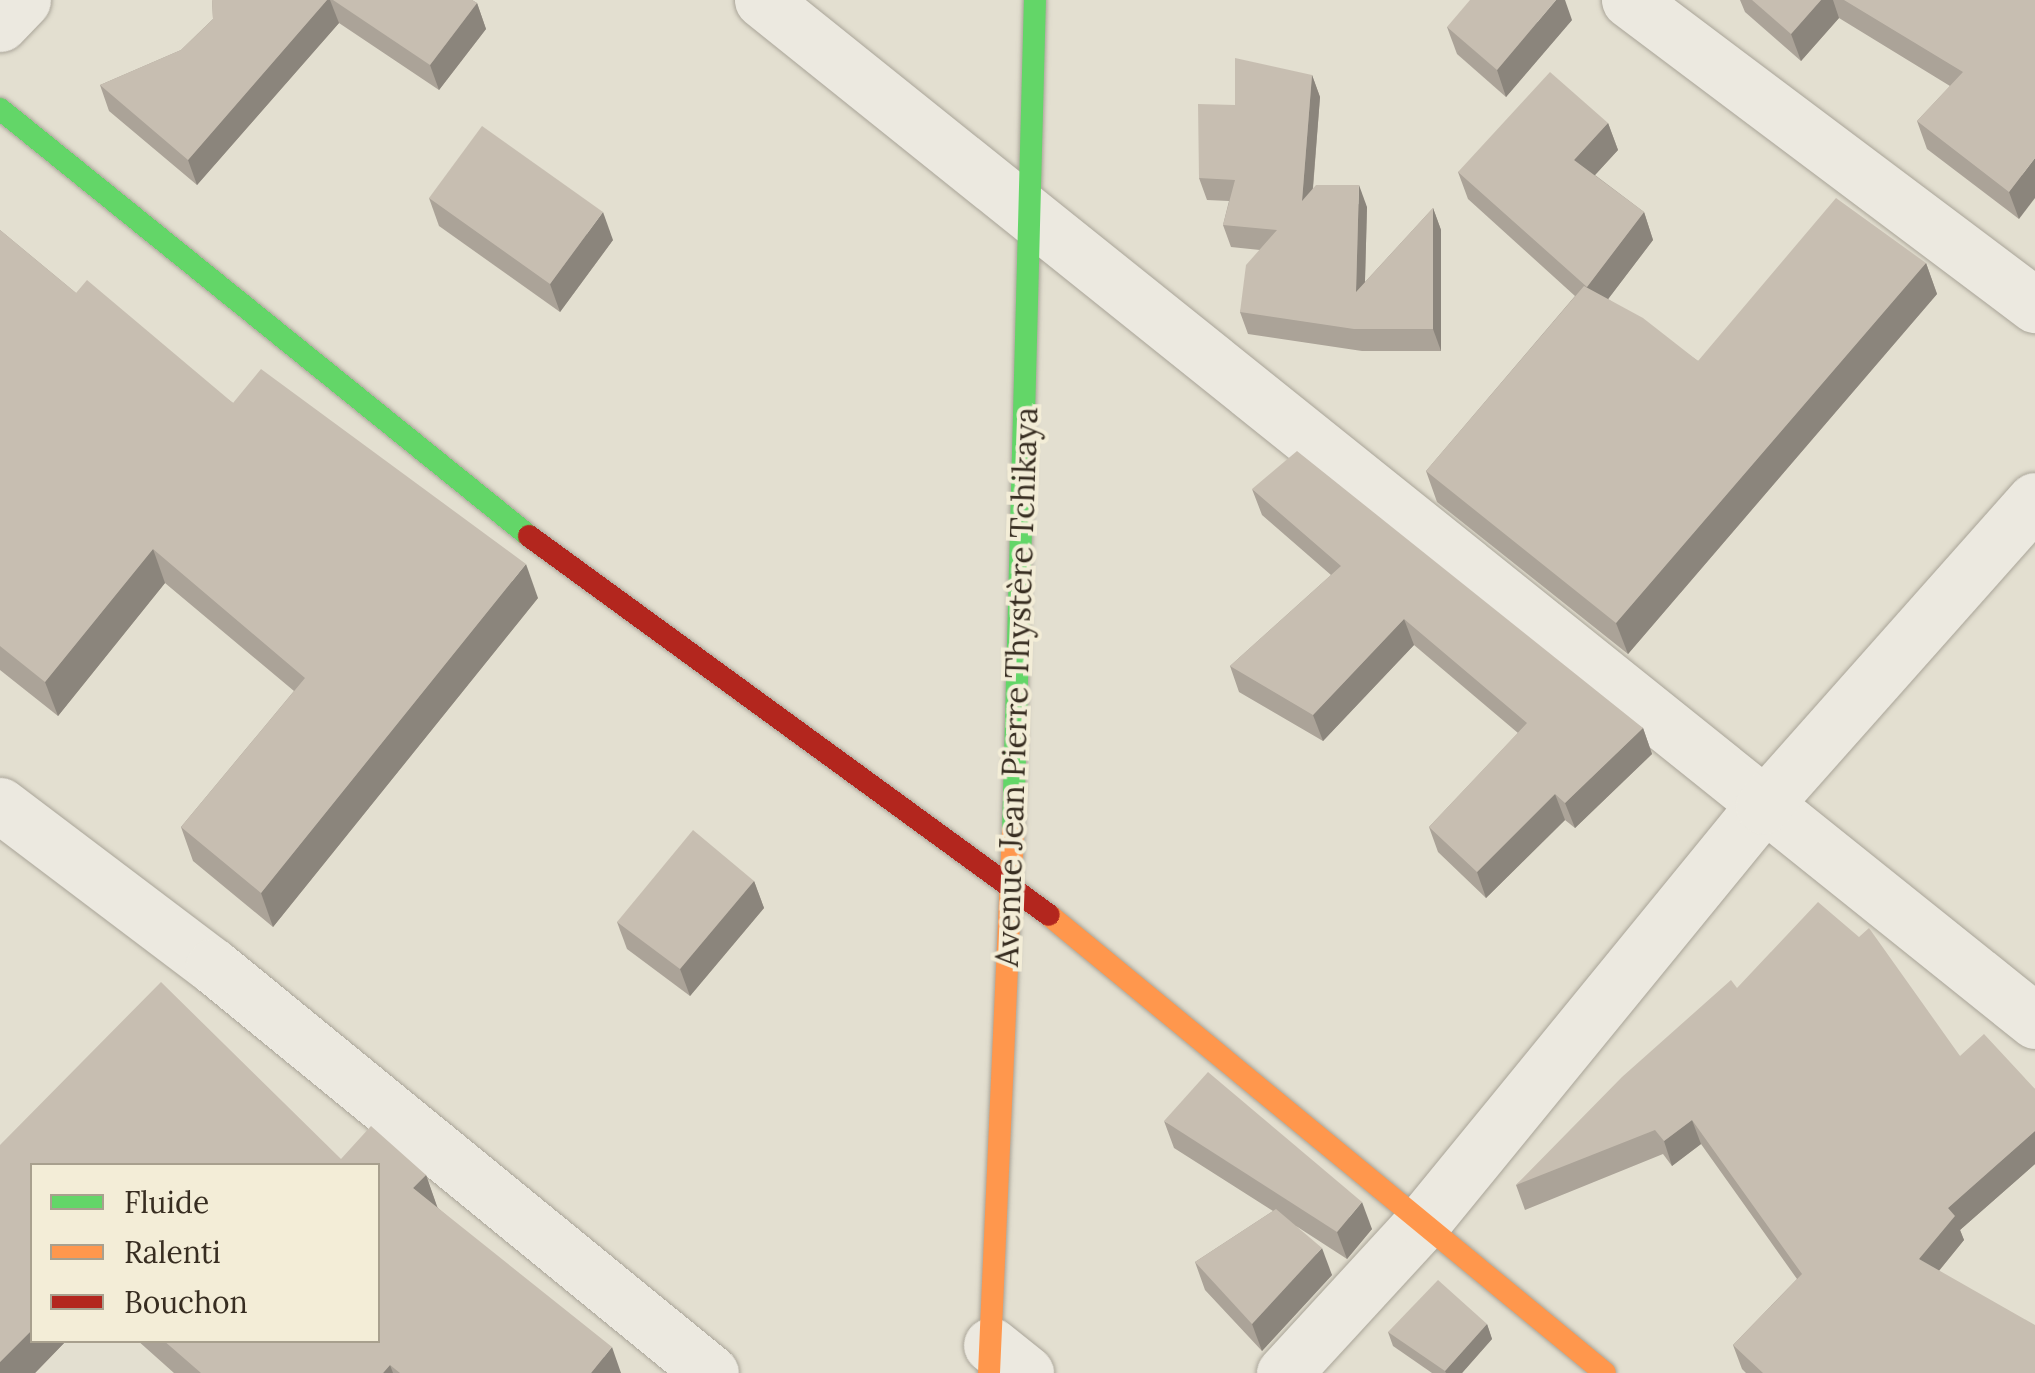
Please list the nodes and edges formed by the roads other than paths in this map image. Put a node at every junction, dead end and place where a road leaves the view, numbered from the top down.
1 (23, 0) edge
2 (762, 0) edge
3 (1035, 0) edge
4 (1629, 0) edge
5 (0, 24) edge
6 (0, 110) edge
7 (1031, 212) junction
8 (2035, 306) edge
9 (2035, 500) edge
10 (0, 805) edge
11 (1762, 806) junction
12 (1012, 884) junction
13 (2035, 1021) edge
14 (1424, 1222) junction
15 (1002, 1364) edge
16 (711, 1373) edge
17 (1284, 1373) edge
18 (1605, 1373) edge

1 - 5 street
2 - 7 street
3 - 7 street, Avenue Jean Pierre Thystère Tchikaya
4 - 8 street
6 - 12 street
7 - 11 street
7 - 12 street, Avenue Jean Pierre Thystère Tchikaya
9 - 11 street
10 - 16 street
11 - 13 street
11 - 14 street
12 - 14 street
12 - 15 street, Avenue Jean Pierre Thystère Tchikaya
14 - 17 street
14 - 18 street

